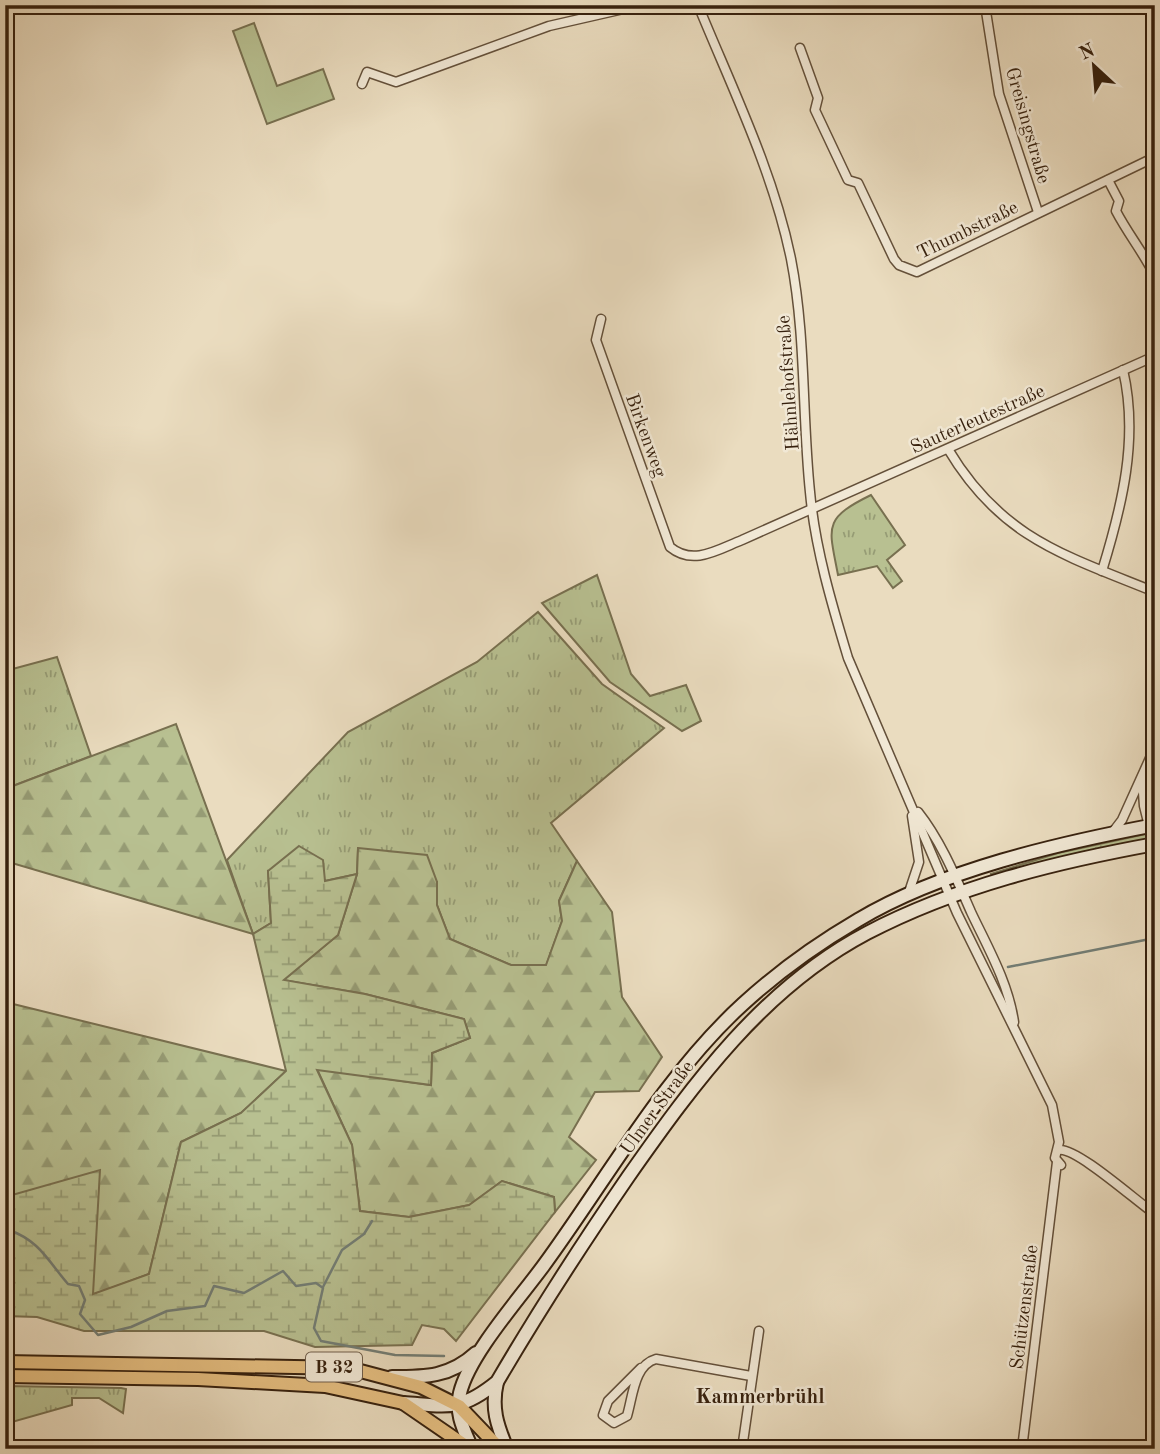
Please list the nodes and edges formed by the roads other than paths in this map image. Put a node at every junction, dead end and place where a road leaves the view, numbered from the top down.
1 (641, 5) edge
2 (698, 5) edge
3 (950, 5) edge
4 (955, 5) edge
5 (985, 5) edge
6 (800, 48) dead end
7 (362, 84) dead end
8 (1155, 157) edge
9 (1108, 180) junction
10 (1038, 212) junction
11 (1155, 276) edge
12 (601, 319) dead end
13 (1155, 356) edge
14 (1123, 370) junction
15 (948, 449) junction
16 (811, 507) junction
17 (681, 557) joint
18 (1102, 571) junction
19 (1155, 592) edge
20 (1155, 747) edge
21 (1142, 776) junction
22 (910, 802) junction
23 (1152, 825) edge
24 (1112, 833) junction
25 (1155, 844) edge
26 (949, 879) junction
27 (955, 894) junction
28 (908, 895) junction
29 (1015, 1025) junction
30 (1060, 1147) junction
31 (1075, 1158) junction
32 (1058, 1166) junction
33 (1155, 1214) edge
34 (759, 1331) dead end
35 (486, 1344) junction
36 (5, 1362) edge
37 (641, 1368) junction
38 (5, 1376) edge
39 (751, 1376) junction
40 (390, 1377) junction
41 (497, 1382) junction
42 (403, 1404) junction
43 (459, 1406) junction
44 (1025, 1448) edge
45 (471, 1449) edge
46 (500, 1449) edge
47 (507, 1449) edge
48 (742, 1449) edge

1 - 7 street
2 - 16 street, Hähnlehofstraße
3 - 4 street
5 - 10 street, Greisingstraße
6 - 10 street, Thumbstraße
8 - 9 street, Thumbstraße
9 - 10 street, Thumbstraße
9 - 11 street
12 - 17 street, Birkenweg
13 - 14 street, Sauterleutestraße
14 - 15 street, Sauterleutestraße
14 - 18 street
15 - 16 street, Sauterleutestraße
15 - 18 street
16 - 17 street, Sauterleutestraße
16 - 22 street, Hähnlehofstraße
18 - 19 street
20 - 21 street
21 - 23 street
21 - 24 street
22 - 26 street
22 - 28 street
23 - 24 main road, Ulmer Straße
24 - 26 main road, Ulmer Straße
25 - 27 main road, Ulmer Straße
26 - 27 street
26 - 27 street
26 - 28 main road, Ulmer Straße
27 - 29 street
27 - 29 street
27 - 41 main road, Ulmer Straße
28 - 35 main road, Ulmer Straße
29 - 30 street
30 - 31 street
30 - 32 street, Schützenstraße
31 - 32 street
31 - 33 street
32 - 44 street, Schützenstraße
34 - 39 street
35 - 40 main road
35 - 43 main road, Ulmer Straße
36 - 40 main road, B 32
37 - 37 street
37 - 39 street
38 - 42 main road, B 32
39 - 48 street
40 - 43 main road, B 32
41 - 43 main road, Ulmer Straße
41 - 47 main road
42 - 43 main road
42 - 45 main road, B 32
43 - 45 main road
43 - 46 main road, B 32

